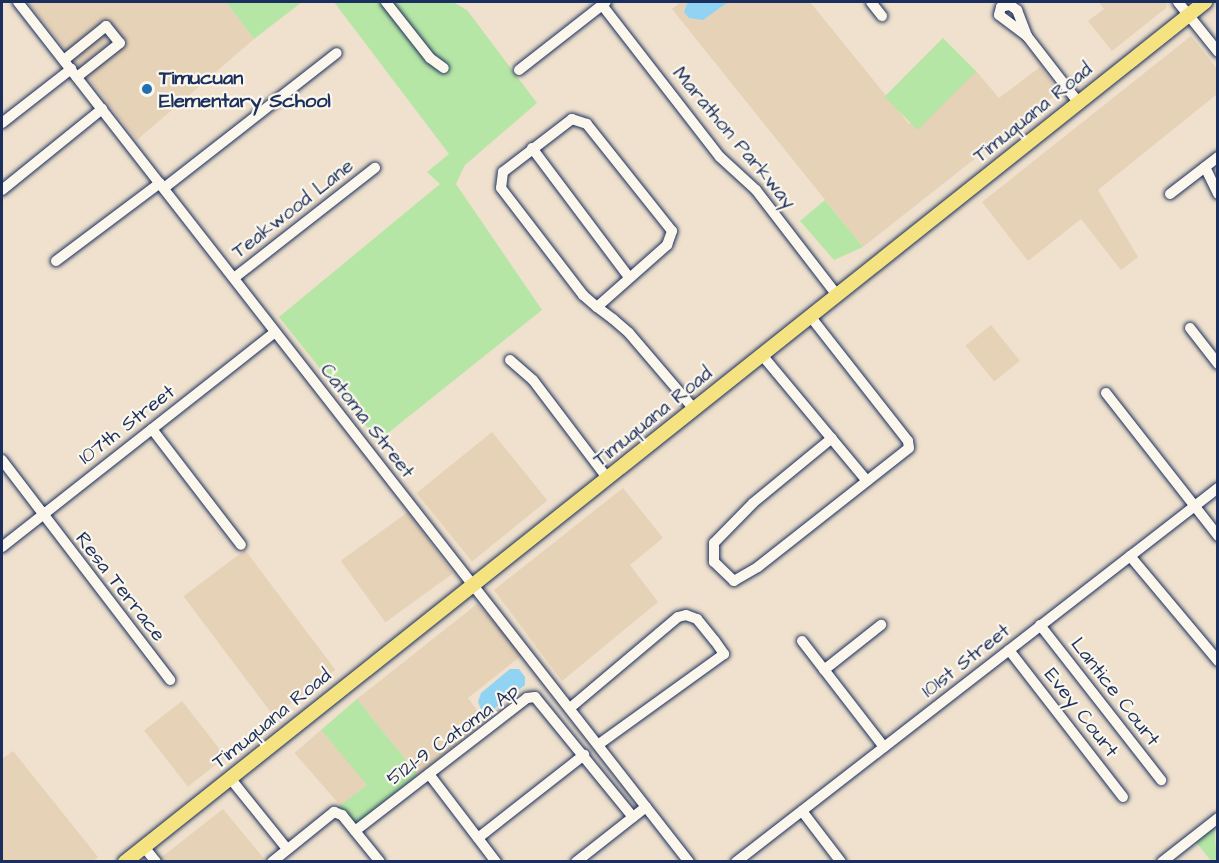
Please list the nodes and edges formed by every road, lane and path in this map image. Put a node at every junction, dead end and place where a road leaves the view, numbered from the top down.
1 (18, 2) edge
2 (387, 2) edge
3 (871, 2) edge
4 (1178, 2) edge
5 (1205, 2) edge
6 (604, 3) edge
7 (1188, 15) junction
8 (882, 16) dead end
9 (1027, 36) dead end
10 (1218, 52) edge
11 (337, 53) dead end
12 (444, 68) dead end
13 (71, 69) junction
14 (519, 70) dead end
15 (1078, 102) junction
16 (102, 109) junction
17 (2, 123) edge
18 (532, 148) junction
19 (1218, 157) edge
20 (375, 168) dead end
21 (1205, 168) junction
22 (162, 186) junction
23 (2, 190) edge
24 (1170, 194) dead end
25 (1218, 194) edge
26 (56, 261) dead end
27 (629, 277) junction
28 (234, 278) junction
29 (837, 295) junction
30 (597, 307) junction
31 (810, 316) junction
32 (1190, 328) dead end
33 (275, 332) junction
34 (762, 355) junction
35 (510, 360) dead end
36 (1218, 364) edge
37 (1106, 393) dead end
38 (694, 409) junction
39 (152, 429) junction
40 (832, 438) junction
41 (2, 460) edge
42 (607, 478) junction
43 (867, 482) junction
44 (1218, 488) edge
45 (1194, 506) junction
46 (42, 515) junction
47 (1218, 536) edge
48 (241, 544) dead end
49 (2, 547) edge
50 (1130, 556) junction
51 (473, 585) junction
52 (1040, 625) junction
53 (881, 626) dead end
54 (802, 641) dead end
55 (1010, 650) junction
56 (1218, 661) edge
57 (824, 670) junction
58 (170, 680) dead end
59 (570, 708) junction
60 (598, 745) junction
61 (884, 747) junction
62 (584, 755) junction
63 (429, 774) junction
64 (230, 778) junction
65 (1161, 780) dead end
66 (1123, 797) dead end
67 (646, 807) junction
68 (802, 811) junction
69 (633, 817) junction
70 (1218, 818) edge
71 (355, 831) junction
72 (478, 838) junction
73 (144, 847) junction
74 (287, 849) junction
75 (125, 861) edge
76 (156, 861) edge
77 (272, 861) edge
78 (380, 861) edge
79 (496, 861) edge
80 (576, 861) edge
81 (689, 861) edge
82 (736, 861) edge
83 (842, 861) edge
84 (1162, 861) edge

1 - 13 street, Catoma Street
2 - 12 street
3 - 8 street
4 - 7 street
5 - 7 main road, Timuquana Road
6 - 14 street
6 - 29 street, Marathon Parkway
7 - 10 street
7 - 15 main road, Timuquana Road
9 - 15 street
11 - 22 street
13 - 16 street, Catoma Street
13 - 17 street
15 - 29 main road, Timuquana Road
16 - 22 street, Catoma Street
16 - 23 street
18 - 27 street
18 - 27 street
18 - 30 street
19 - 21 street
20 - 28 street, Teakwood Lane
21 - 24 street
21 - 25 street
22 - 26 street
22 - 28 street, Catoma Street
27 - 30 street
28 - 33 street, Catoma Street
29 - 31 main road, Timuquana Road
30 - 38 street
31 - 34 main road, Timuquana Road
31 - 43 street
32 - 36 street
33 - 39 street, 107th Street
33 - 51 street, Catoma Street
34 - 38 main road, Timuquana Road
34 - 40 street
35 - 42 street
37 - 45 street
38 - 42 main road, Timuquana Road
39 - 46 street, 107th Street
39 - 48 street
40 - 43 street
40 - 43 street
41 - 46 street, Resa Terrace
42 - 51 main road, Timuquana Road
44 - 45 street, 101st Street
45 - 47 street
45 - 50 street, 101st Street
46 - 49 street, 107th Street
46 - 58 street, Resa Terrace
50 - 52 street, 101st Street
50 - 56 street
51 - 59 street, Catoma Street
51 - 64 main road, Timuquana Road
52 - 55 street, 101st Street
52 - 65 street, Lantice Court
53 - 57 street
54 - 57 street
55 - 61 street, 101st Street
55 - 66 street, Evey Court
57 - 61 street
59 - 60 street, Catoma Street
59 - 60 street
60 - 67 street, Catoma Street
61 - 68 street, 101st Street
62 - 63 street, 5121-9 Catoma Ap
62 - 69 street, 5121-9 Catoma Ap
62 - 72 street
63 - 71 street, 5121-9 Catoma Ap
63 - 72 street
64 - 73 main road, Timuquana Road
64 - 74 street
67 - 69 street
67 - 81 street, Catoma Street
68 - 82 street, 101st Street
68 - 83 street
69 - 80 street
70 - 84 street
71 - 74 street
71 - 78 street
72 - 79 street
73 - 75 main road, Timuquana Road
73 - 76 street
74 - 77 street

